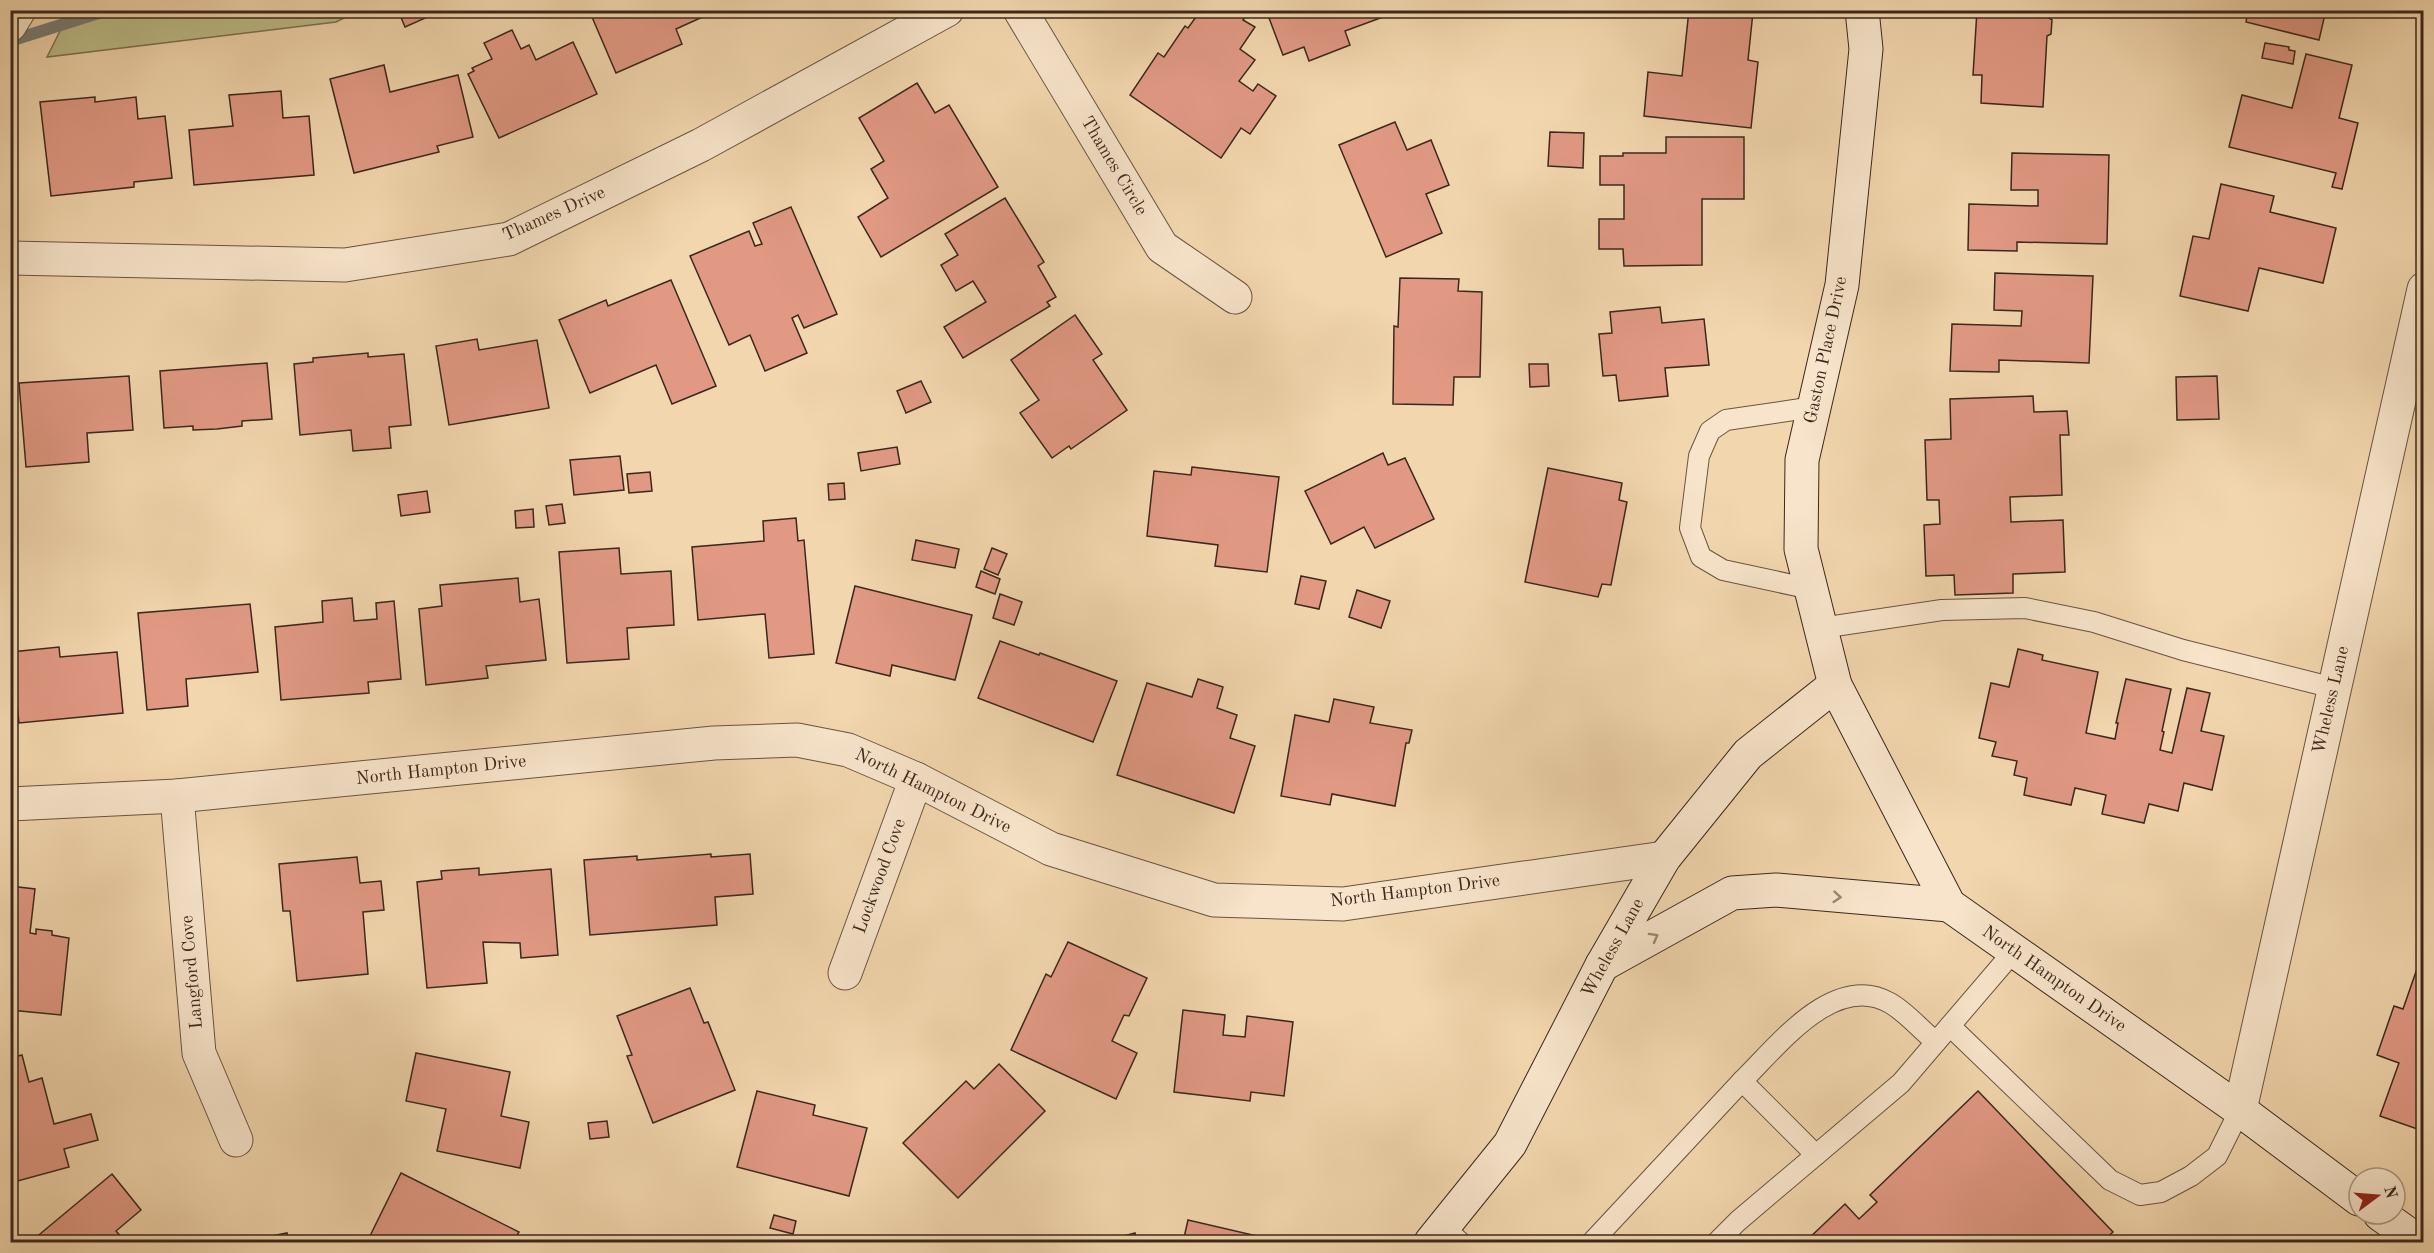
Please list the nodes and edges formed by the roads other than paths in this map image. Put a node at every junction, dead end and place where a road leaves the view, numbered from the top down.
1 (947, 10) edge
2 (1020, 10) edge
3 (1862, 10) edge
4 (10, 258) edge
5 (2424, 289) edge
6 (1235, 297) dead end
7 (1814, 407) junction
8 (1811, 589) junction
9 (1821, 628) junction
10 (1835, 685) junction
11 (2334, 688) junction
12 (916, 779) junction
13 (177, 796) junction
14 (10, 804) edge
15 (1664, 858) junction
16 (1949, 905) junction
17 (2014, 951) junction
18 (1602, 965) junction
19 (844, 973) dead end
20 (1950, 1026) junction
21 (1936, 1042) junction
22 (1742, 1081) junction
23 (2240, 1110) junction
24 (236, 1140) dead end
25 (1816, 1155) junction
26 (2347, 1190) edge
27 (2397, 1226) edge
28 (1445, 1237) edge
29 (1592, 1242) edge
30 (1717, 1242) edge
31 (2420, 1242) edge

1 - 4 street, Thames Drive
2 - 6 street, Thames Circle
3 - 7 street, Gaston Place Drive
5 - 11 street, Wheless Lane
7 - 8 street, Gaston Place Drive
7 - 8 lane
8 - 9 street, Gaston Place Drive
9 - 10 street, Gaston Place Drive
9 - 11 lane
10 - 15 street, Wheless Lane
10 - 16 street, North Hampton Drive
11 - 23 street, Wheless Lane
12 - 13 street, North Hampton Drive
12 - 15 street, North Hampton Drive
12 - 19 street, Lockwood Cove
13 - 14 street, North Hampton Drive
13 - 24 street, Langford Cove
15 - 18 street, Wheless Lane
16 - 17 street, North Hampton Drive
18 -> 16 street
17 - 20 lane
17 - 23 street, North Hampton Drive
18 - 28 street, Wheless Lane
20 - 21 lane
20 - 23 lane
21 - 22 lane
21 - 25 lane
22 - 25 lane
22 - 29 lane
23 - 26 street, North Hampton Drive
25 - 30 lane
27 - 31 street

